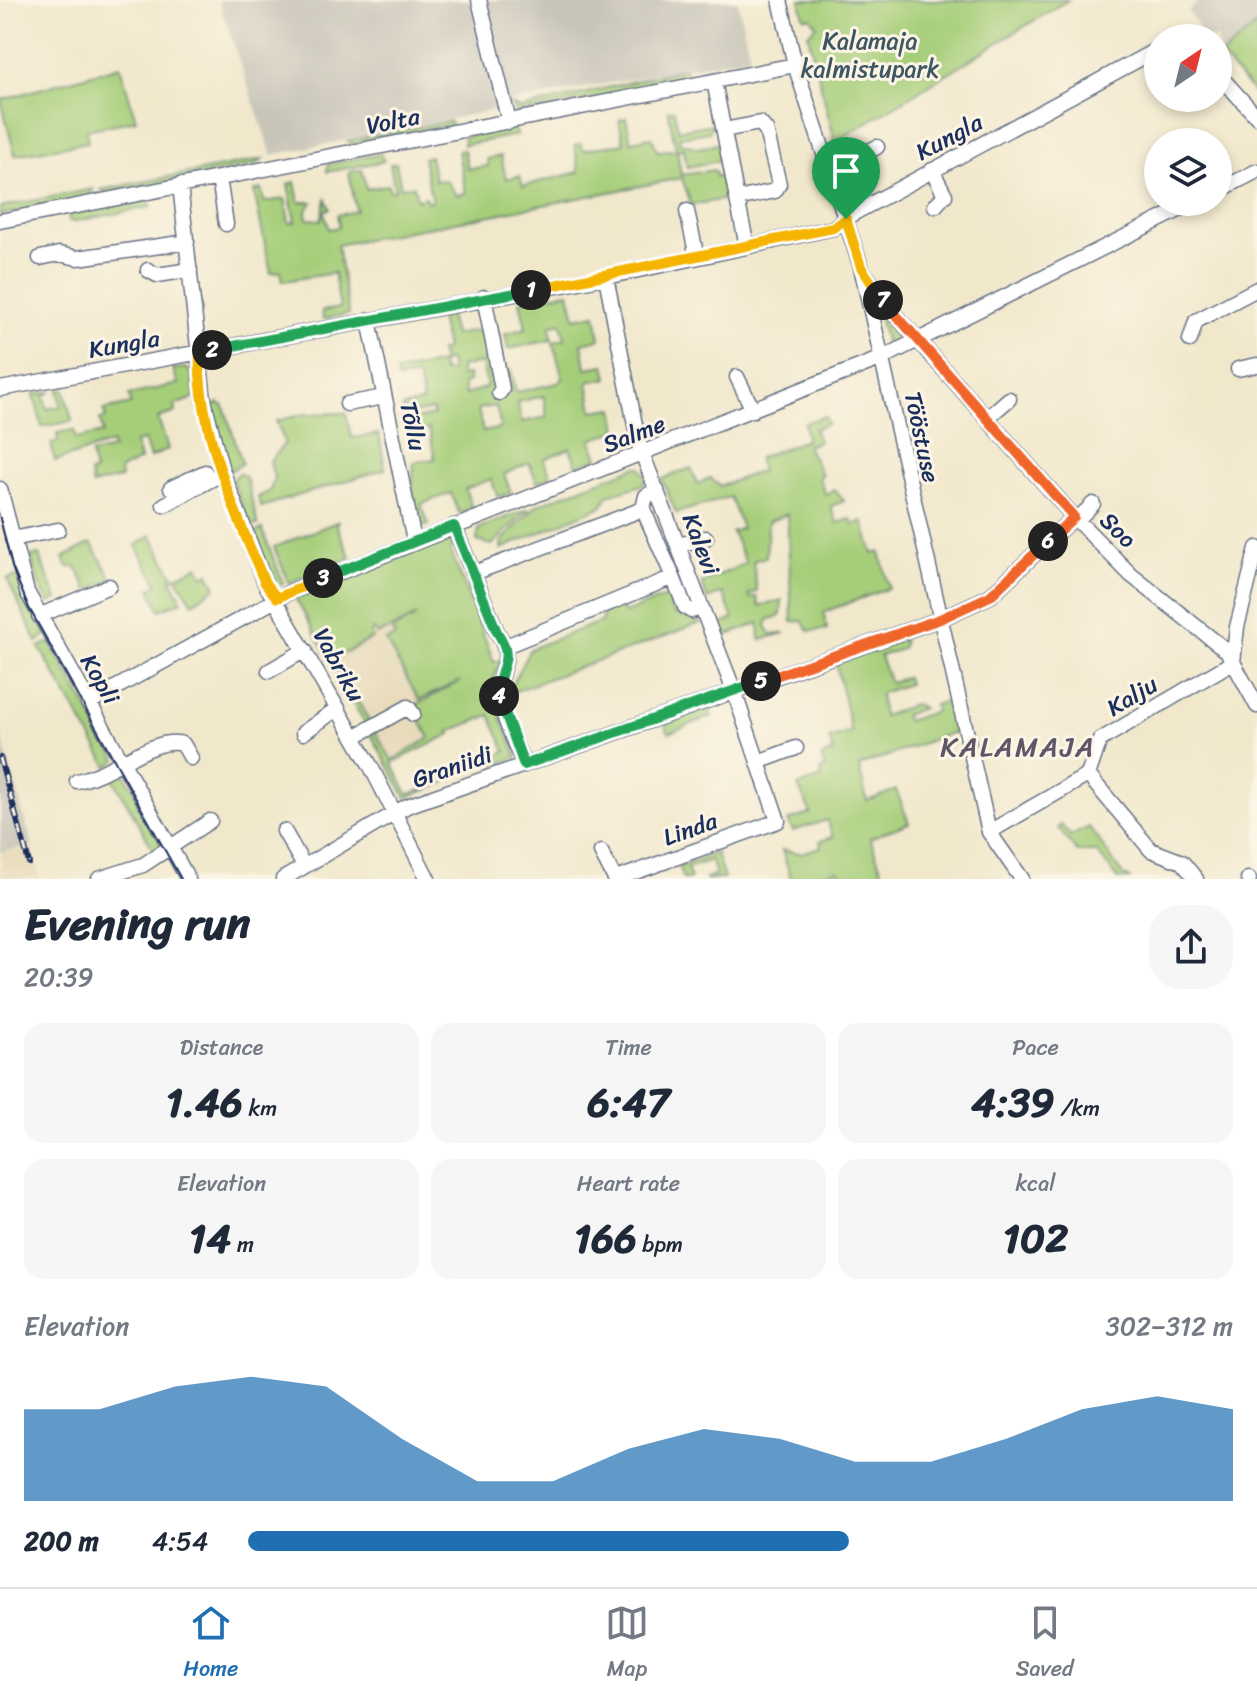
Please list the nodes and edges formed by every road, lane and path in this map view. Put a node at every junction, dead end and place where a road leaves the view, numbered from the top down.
1 (479, 0) edge
2 (780, 0) edge
3 (1144, 56) edge
4 (795, 65) junction
5 (714, 81) junction
6 (1232, 89) edge
7 (1257, 117) edge
8 (509, 122) junction
9 (724, 130) junction
10 (877, 147) dead end
11 (932, 170) junction
12 (1257, 171) edge
13 (219, 178) junction
14 (833, 182) junction
15 (1232, 184) edge
16 (180, 185) junction
17 (737, 199) junction
18 (935, 206) dead end
19 (687, 211) dead end
20 (1167, 216) edge
21 (1163, 218) joint
22 (846, 219) junction
23 (0, 221) edge
24 (226, 224) dead end
25 (187, 242) junction
26 (747, 246) junction
27 (697, 257) junction
28 (40, 258) dead end
29 (861, 267) junction
30 (148, 270) dead end
31 (190, 270) junction
32 (606, 277) junction
33 (1257, 289) edge
34 (484, 297) junction
35 (869, 311) junction
36 (894, 313) junction
37 (369, 320) junction
38 (1190, 340) dead end
39 (919, 341) junction
40 (200, 352) junction
41 (882, 358) junction
42 (1257, 365) edge
43 (1238, 369) dead end
44 (737, 377) dead end
45 (0, 389) edge
46 (500, 391) dead end
47 (384, 397) junction
48 (1009, 399) dead end
49 (347, 404) dead end
50 (753, 410) junction
51 (987, 418) junction
52 (643, 453) junction
53 (240, 470) dead end
54 (223, 472) junction
55 (171, 488) dead end
56 (0, 489) edge
57 (657, 490) junction
58 (1093, 504) dead end
59 (164, 505) dead end
60 (643, 509) junction
61 (1075, 518) junction
62 (454, 526) junction
63 (58, 530) dead end
64 (706, 538) dead end
65 (12, 539) junction
66 (676, 540) junction
67 (414, 541) junction
68 (658, 543) junction
69 (1257, 548) edge
70 (474, 573) junction
71 (673, 577) junction
72 (109, 586) dead end
73 (277, 598) junction
74 (702, 608) junction
75 (39, 616) junction
76 (940, 619) junction
77 (1237, 627) junction
78 (1212, 637) junction
79 (506, 646) junction
80 (305, 650) junction
81 (796, 652) dead end
82 (1233, 662) junction
83 (802, 666) junction
84 (269, 671) dead end
85 (734, 691) junction
86 (88, 703) junction
87 (1257, 706) edge
88 (338, 708) junction
89 (413, 714) dead end
90 (303, 733) dead end
91 (354, 737) junction
92 (796, 748) dead end
93 (191, 758) dead end
94 (758, 762) junction
95 (123, 763) junction
96 (524, 765) junction
97 (1088, 775) junction
98 (77, 781) dead end
99 (394, 812) junction
100 (210, 821) dead end
101 (778, 821) joint
102 (284, 831) dead end
103 (983, 838) junction
104 (171, 846) junction
105 (601, 852) dead end
106 (304, 866) junction
107 (1018, 874) edge
108 (99, 879) edge
109 (188, 879) edge
110 (283, 879) edge
111 (428, 879) edge
112 (616, 879) edge
113 (1001, 879) edge
114 (1196, 879) edge

1 - 8 street
2 - 4 street, Tööstuse
3 - 11 street, Kungla
4 - 5 street, Volta
4 - 14 street, Tööstuse
5 - 8 street, Volta
5 - 9 street
6 - 7 street
8 - 13 street, Volta
9 - 17 street
9 - 17 street
10 - 14 street
11 - 18 street
11 - 22 street, Kungla
12 - 15 street
13 - 16 street, Volta
13 - 24 street
14 - 22 street, Tööstuse
16 - 23 street, Volta
16 - 25 street, Vabriku
17 - 26 street
19 - 27 street
20 - 21 street, Salme
21 - 39 street, Salme
22 - 26 street, Kungla
22 - 29 street, Tööstuse
25 - 28 street
25 - 31 street, Vabriku
26 - 27 street, Kungla
27 - 32 street, Kungla
29 - 35 street, Tööstuse
29 - 36 street, Soo
30 - 31 street
31 - 40 street, Vabriku
32 - 34 street, Kungla
32 - 52 street, Kalevi
33 - 38 street
34 - 37 street, Kungla
34 - 46 street
35 - 36 street
35 - 41 street, Tööstuse
36 - 39 street, Soo
37 - 40 street, Kungla
37 - 47 street, Tõllu
39 - 41 street, Salme
39 - 51 street, Soo
40 - 45 street, Kungla
40 - 54 street, Vabriku
41 - 50 street, Salme
41 - 76 street, Tööstuse
42 - 43 street
44 - 50 street
47 - 49 street
47 - 67 street, Tõllu
48 - 51 street
50 - 52 street, Salme
51 - 61 street, Soo
52 - 57 street, Kalevi
52 - 62 street, Salme
53 - 54 street
54 - 55 street
54 - 59 street
54 - 73 street, Vabriku
56 - 65 street, Kopli
57 - 60 street
57 - 66 street, Kalevi
58 - 61 street, Graniidi
60 - 68 street
60 - 70 street
61 - 76 street, Graniidi
61 - 78 street, Soo
62 - 67 street, Salme
62 - 70 street
63 - 65 street
64 - 66 street
65 - 75 street, Kopli
66 - 68 street
66 - 74 street, Kalevi
67 - 73 street, Salme
68 - 71 street
69 - 77 street
70 - 79 street
71 - 74 street
71 - 79 street
72 - 75 street
73 - 80 street, Vabriku
73 - 86 street, Salme
74 - 85 street, Kalevi
75 - 86 street, Kopli
76 - 83 street, Graniidi
76 - 103 street, Tööstuse
77 - 78 street
77 - 82 street
78 - 82 street, Soo
79 - 96 street
80 - 84 street
80 - 88 street, Vabriku
81 - 83 street
82 - 87 street, Soo
82 - 97 street, Kalju
83 - 85 street, Graniidi
85 - 94 street, Kalevi
85 - 96 street, Graniidi
86 - 95 street, Kopli
88 - 90 street
88 - 91 street, Vabriku
89 - 91 street
91 - 99 street, Vabriku
92 - 94 street
93 - 95 street
94 - 101 street, Kalevi
95 - 98 street
95 - 104 street, Kopli
96 - 99 street, Graniidi
97 - 103 street
97 - 114 street
99 - 106 street, Graniidi
99 - 111 street, Vabriku
100 - 104 street
101 - 112 street, Linda
102 - 106 street
103 - 107 street, Tööstuse
104 - 108 street
104 - 109 street, Kopli
105 - 112 street
106 - 110 street, Graniidi
107 - 113 street

